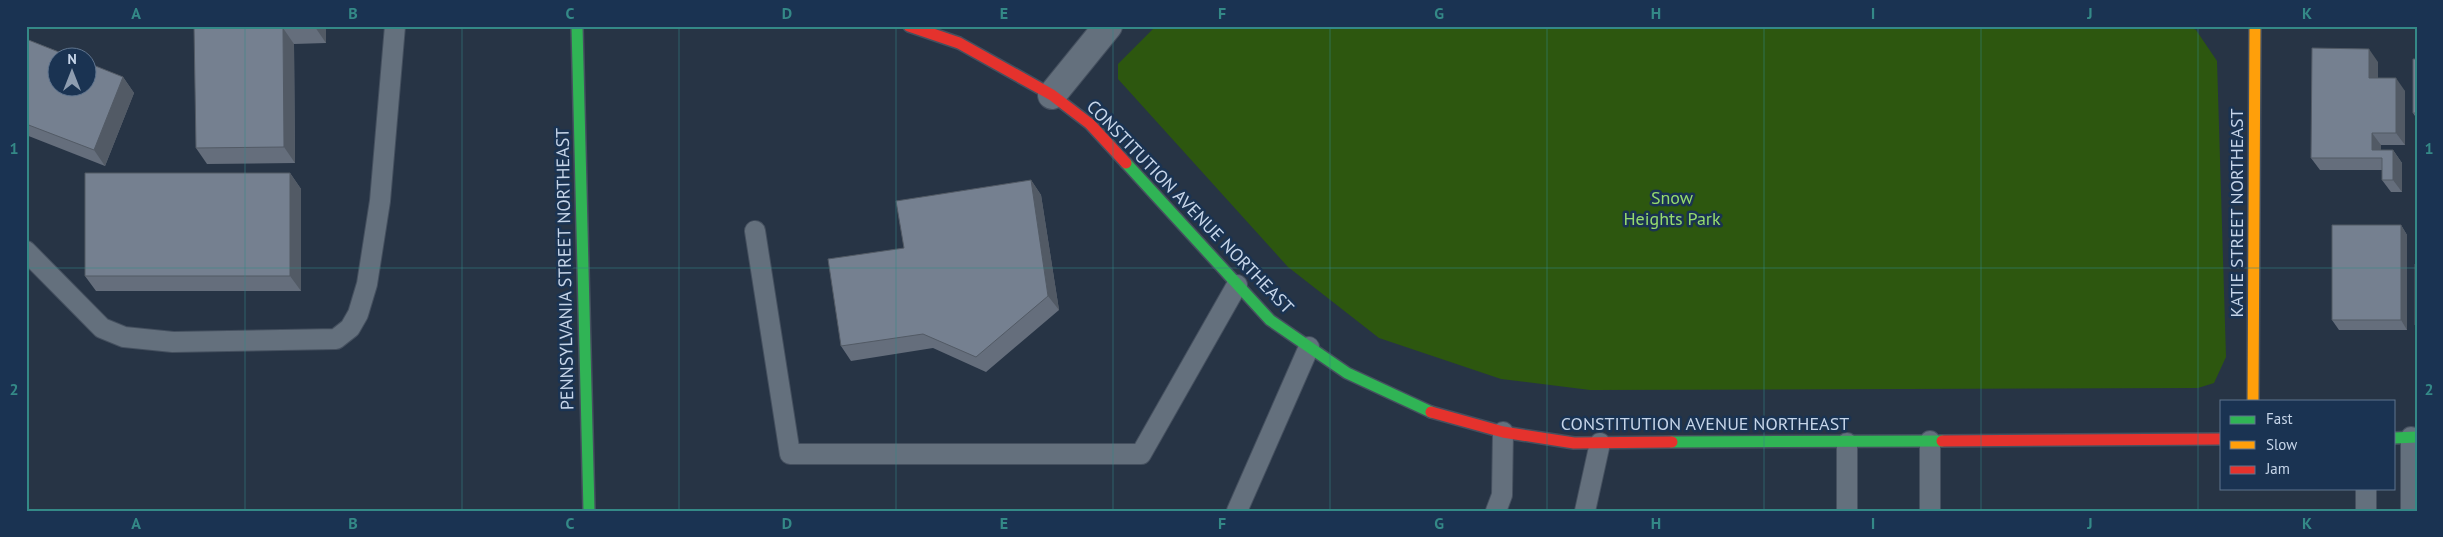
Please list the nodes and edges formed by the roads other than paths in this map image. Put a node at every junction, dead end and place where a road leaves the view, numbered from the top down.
1 (395, 26) edge
2 (577, 26) edge
3 (909, 26) edge
4 (1108, 26) edge
5 (2255, 26) edge
6 (1052, 94) junction
7 (755, 231) dead end
8 (26, 251) edge
9 (1237, 285) junction
10 (1309, 347) junction
11 (2253, 400) edge
12 (1503, 432) junction
13 (2407, 437) edge
14 (2220, 440) edge
15 (1930, 441) junction
16 (1600, 443) junction
17 (1847, 443) junction
18 (2366, 490) edge
19 (589, 511) edge
20 (1236, 511) edge
21 (1496, 511) edge
22 (1585, 511) edge
23 (1847, 511) edge
24 (1930, 511) edge
25 (2366, 511) edge
26 (2411, 511) edge

1 - 8 lane
2 - 19 street, PENNSYLVANIA STREET NORTHEAST
3 - 6 street, CONSTITUTION AVENUE NORTHEAST
4 - 6 street
5 - 11 street, KATIE STREET NORTHEAST
6 - 9 street, CONSTITUTION AVENUE NORTHEAST
7 - 9 lane
9 - 10 street, CONSTITUTION AVENUE NORTHEAST
10 - 12 street, CONSTITUTION AVENUE NORTHEAST
10 - 20 lane
12 - 16 street, CONSTITUTION AVENUE NORTHEAST
12 - 21 lane
13 - 26 lane
14 - 15 street, CONSTITUTION AVENUE NORTHEAST
15 - 17 street, CONSTITUTION AVENUE NORTHEAST
15 - 24 lane
16 - 17 street, CONSTITUTION AVENUE NORTHEAST
16 - 22 lane
17 - 23 lane
18 - 25 lane

